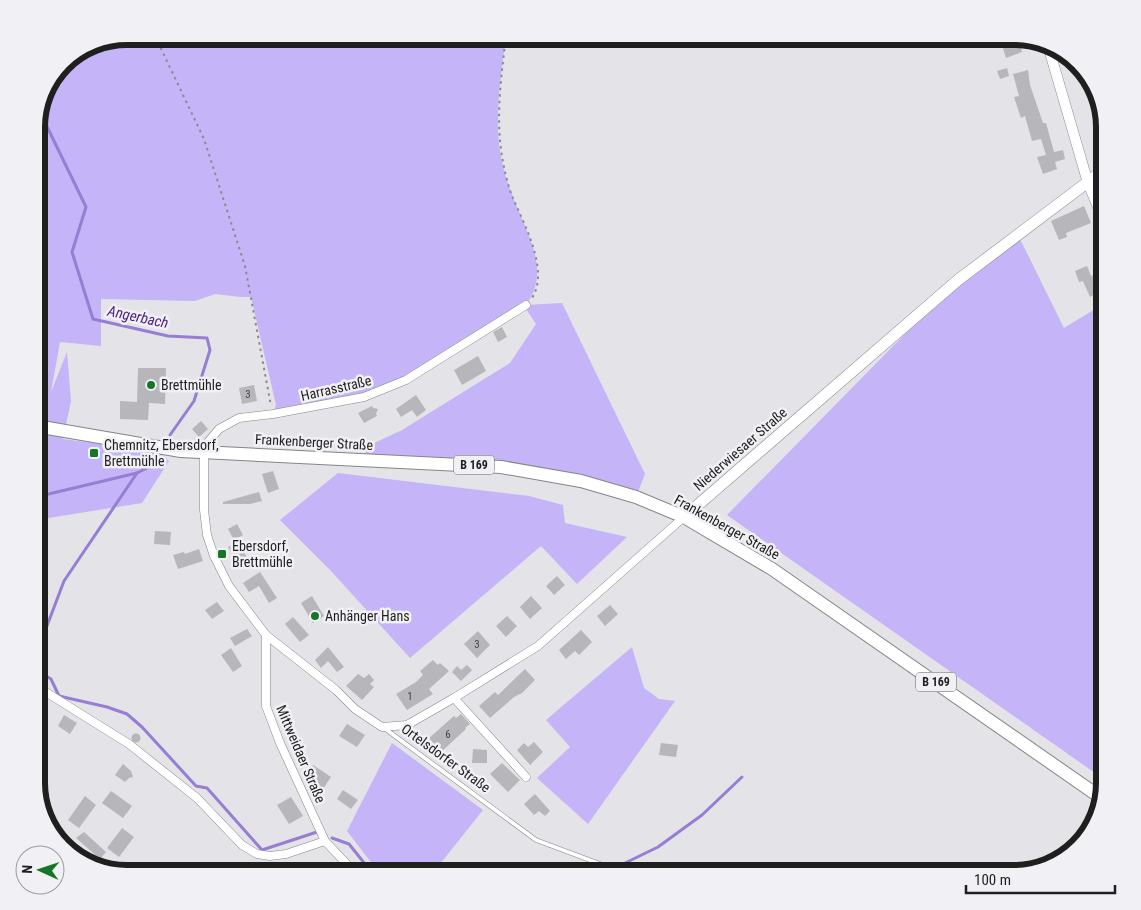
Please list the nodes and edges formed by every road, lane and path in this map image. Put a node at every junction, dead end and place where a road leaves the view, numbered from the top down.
1 (159, 45) edge
2 (505, 45) edge
3 (1050, 54) edge
4 (1096, 176) edge
5 (1088, 183) junction
6 (1096, 202) edge
7 (526, 305) joint
8 (273, 414) junction
9 (45, 428) edge
10 (204, 452) junction
11 (684, 517) junction
12 (266, 635) junction
13 (45, 692) edge
14 (454, 698) junction
15 (382, 727) junction
16 (526, 777) dead end
17 (1095, 793) edge
18 (325, 841) junction
19 (348, 865) edge
20 (603, 865) edge

1 - 8 path
2 - 7 path
3 - 5 street
4 - 5 main road, Niederwiesaer Straße
5 - 6 street
5 - 11 main road, Niederwiesaer Straße
7 - 8 street, Harrasstraße
8 - 10 street, Harrasstraße
9 - 10 main road, Frankenberger Straße / B 169
10 - 11 main road, Frankenberger Straße / B 169
10 - 12 street
11 - 14 street, Niederwiesaer Straße
11 - 17 main road, Frankenberger Straße / B 169
12 - 15 street, Ortelsdorfer Straße
12 - 18 street, Mittweidaer Straße
13 - 18 street
14 - 15 street, Niederwiesaer Straße
14 - 16 street
15 - 20 lane, Ortelsdorfer Straße
18 - 19 street, Mittweidaer Straße

